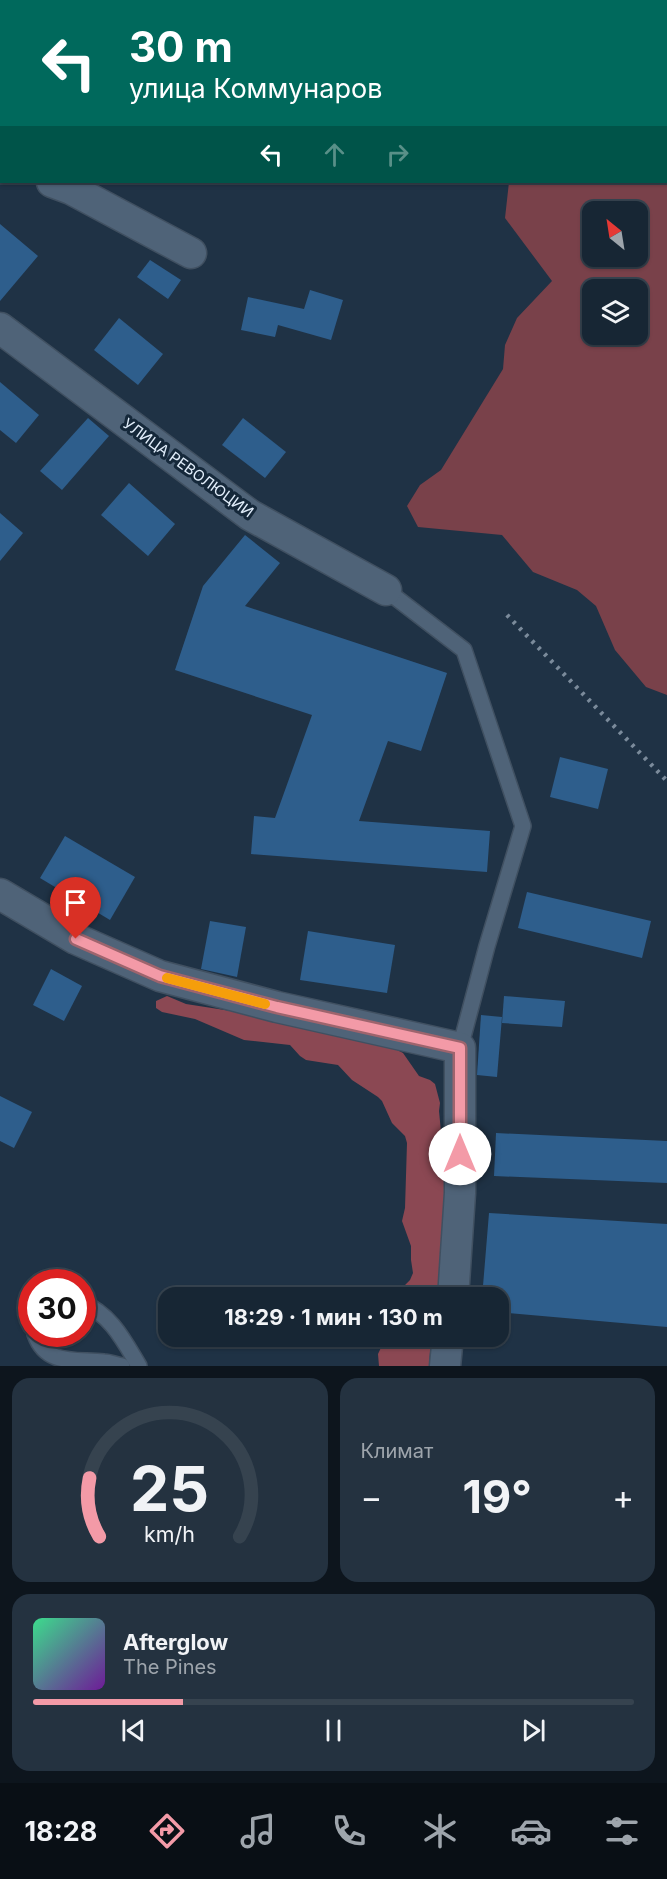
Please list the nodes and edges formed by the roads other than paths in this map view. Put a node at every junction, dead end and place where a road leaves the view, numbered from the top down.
1 (55, 183) edge
2 (191, 253) dead end
3 (0, 328) edge
4 (386, 590) joint
5 (0, 894) edge
6 (460, 1048) junction
7 (454, 1287) edge
8 (96, 1309) edge
9 (42, 1347) edge
10 (447, 1347) edge
11 (122, 1366) edge
12 (139, 1366) edge
13 (445, 1366) edge

1 - 2 street
3 - 4 street, УЛИЦА РЕВОЛЮЦИИ
4 - 6 lane
5 - 6 street
6 - 7 street
8 - 12 lane
9 - 11 lane
10 - 13 street

